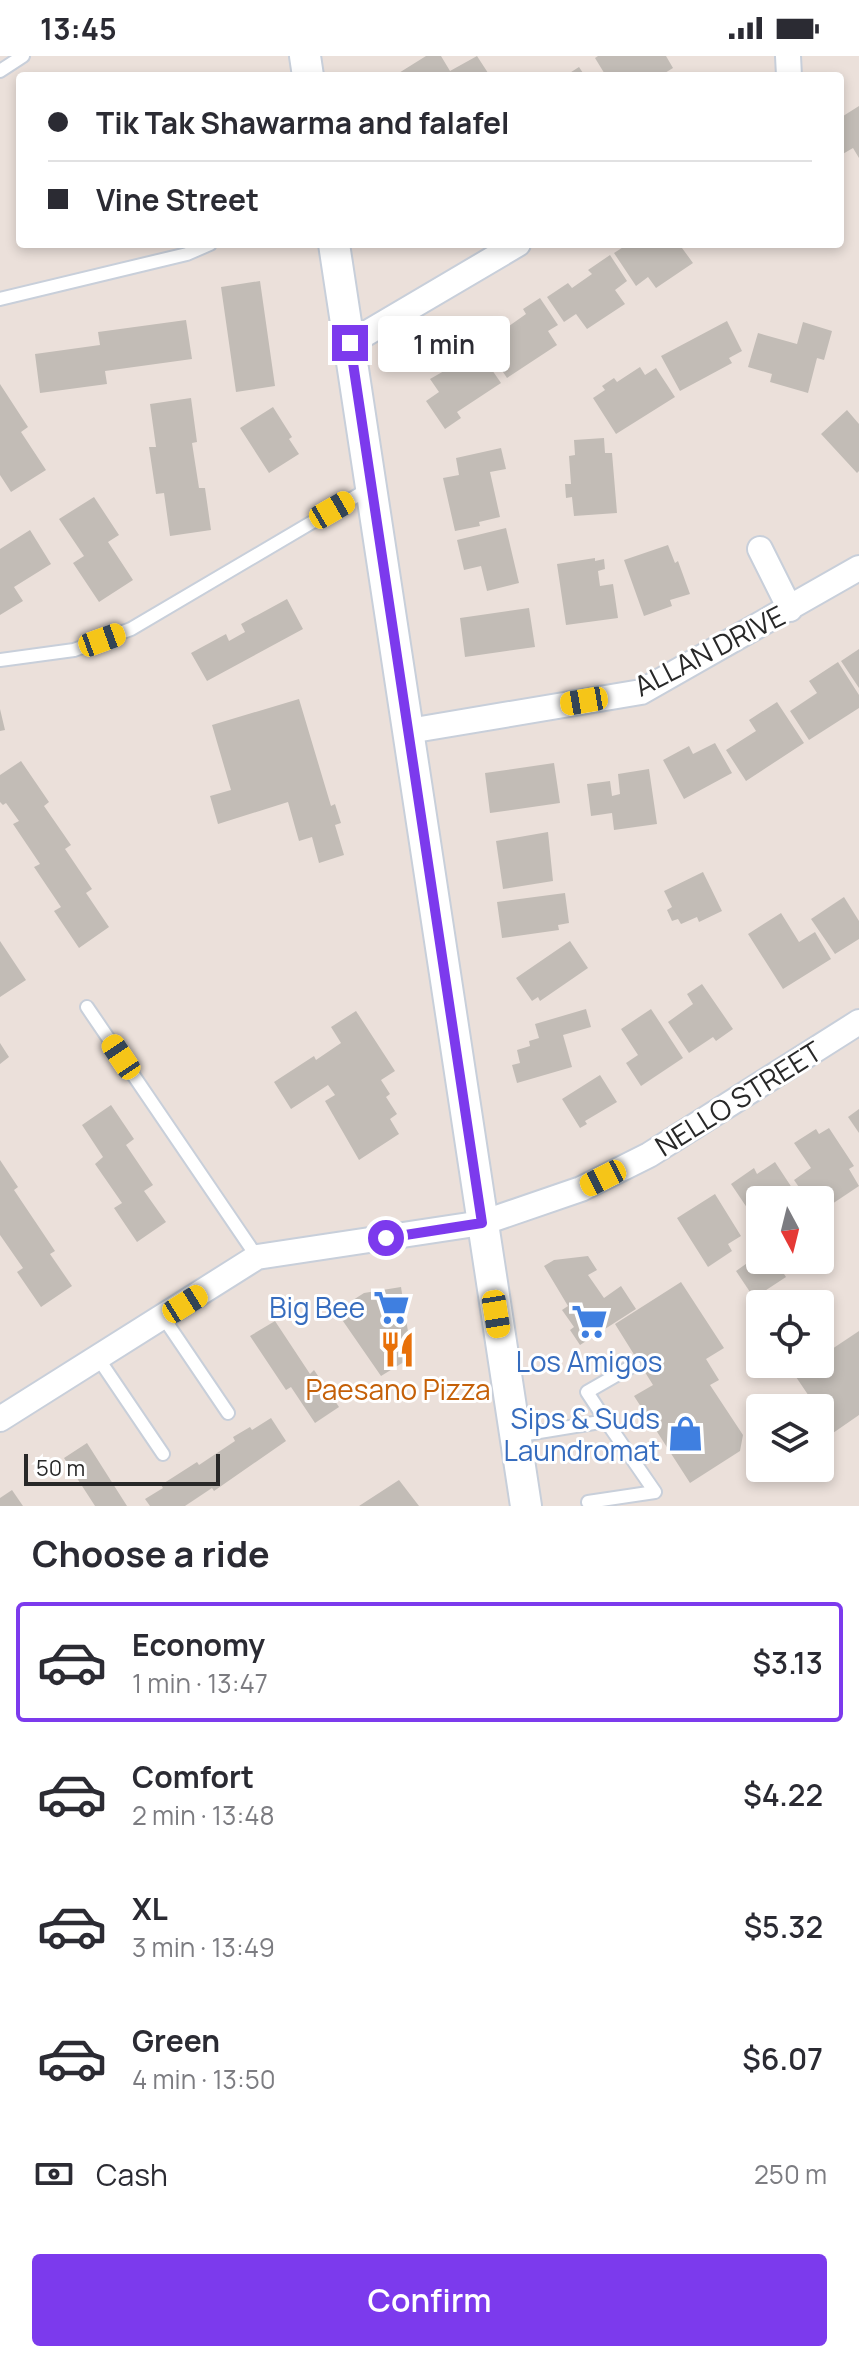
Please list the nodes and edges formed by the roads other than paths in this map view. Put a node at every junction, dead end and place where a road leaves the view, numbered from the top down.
1 (23, 56) edge
2 (0, 71) edge
3 (201, 248) edge
4 (335, 248) edge
5 (511, 248) edge
6 (0, 299) edge
7 (350, 343) junction
8 (372, 487) junction
9 (760, 549) dead end
10 (859, 568) edge
11 (790, 609) junction
12 (0, 660) edge
13 (409, 731) junction
14 (87, 1007) dead end
15 (859, 1022) edge
16 (482, 1223) junction
17 (257, 1257) junction
18 (163, 1317) junction
19 (98, 1358) junction
20 (634, 1365) dead end
21 (228, 1413) dead end
22 (0, 1419) edge
23 (606, 1421) junction
24 (515, 1436) junction
25 (163, 1454) dead end
26 (588, 1502) dead end
27 (526, 1506) edge

1 - 2 lane
3 - 6 lane
4 - 7 street
5 - 7 street
7 - 8 street
8 - 12 lane
8 - 13 street
9 - 11 street
10 - 11 street, ALLAN DRIVE
11 - 13 street, ALLAN DRIVE
13 - 16 street
14 - 17 lane
15 - 16 street, NELLO STREET
16 - 17 street, NELLO STREET
16 - 24 street
17 - 18 street
18 - 19 street
18 - 21 lane
19 - 22 street
19 - 25 lane
20 - 23 lane
23 - 24 lane
23 - 26 lane
24 - 27 street

